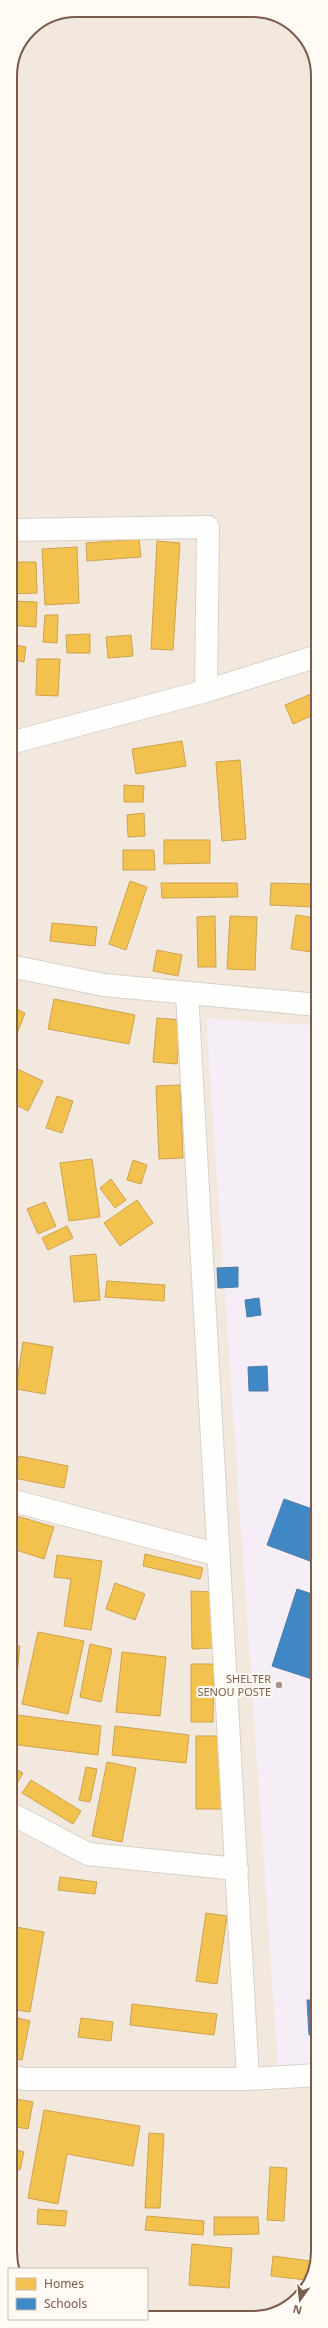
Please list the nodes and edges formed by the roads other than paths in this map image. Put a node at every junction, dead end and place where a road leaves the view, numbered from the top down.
1 (17, 530) edge
2 (311, 658) edge
3 (206, 691) junction
4 (17, 741) edge
5 (17, 967) edge
6 (187, 993) junction
7 (311, 1004) edge
8 (17, 1502) edge
9 (219, 1555) junction
10 (17, 1817) edge
11 (237, 1870) junction
12 (311, 2075) edge
13 (17, 2078) edge
14 (248, 2079) junction

1 - 3 street
2 - 3 street
3 - 4 street
5 - 6 street
6 - 7 street
6 - 9 street
8 - 9 street
9 - 11 street
10 - 11 street
11 - 14 street
12 - 14 street
13 - 14 street

